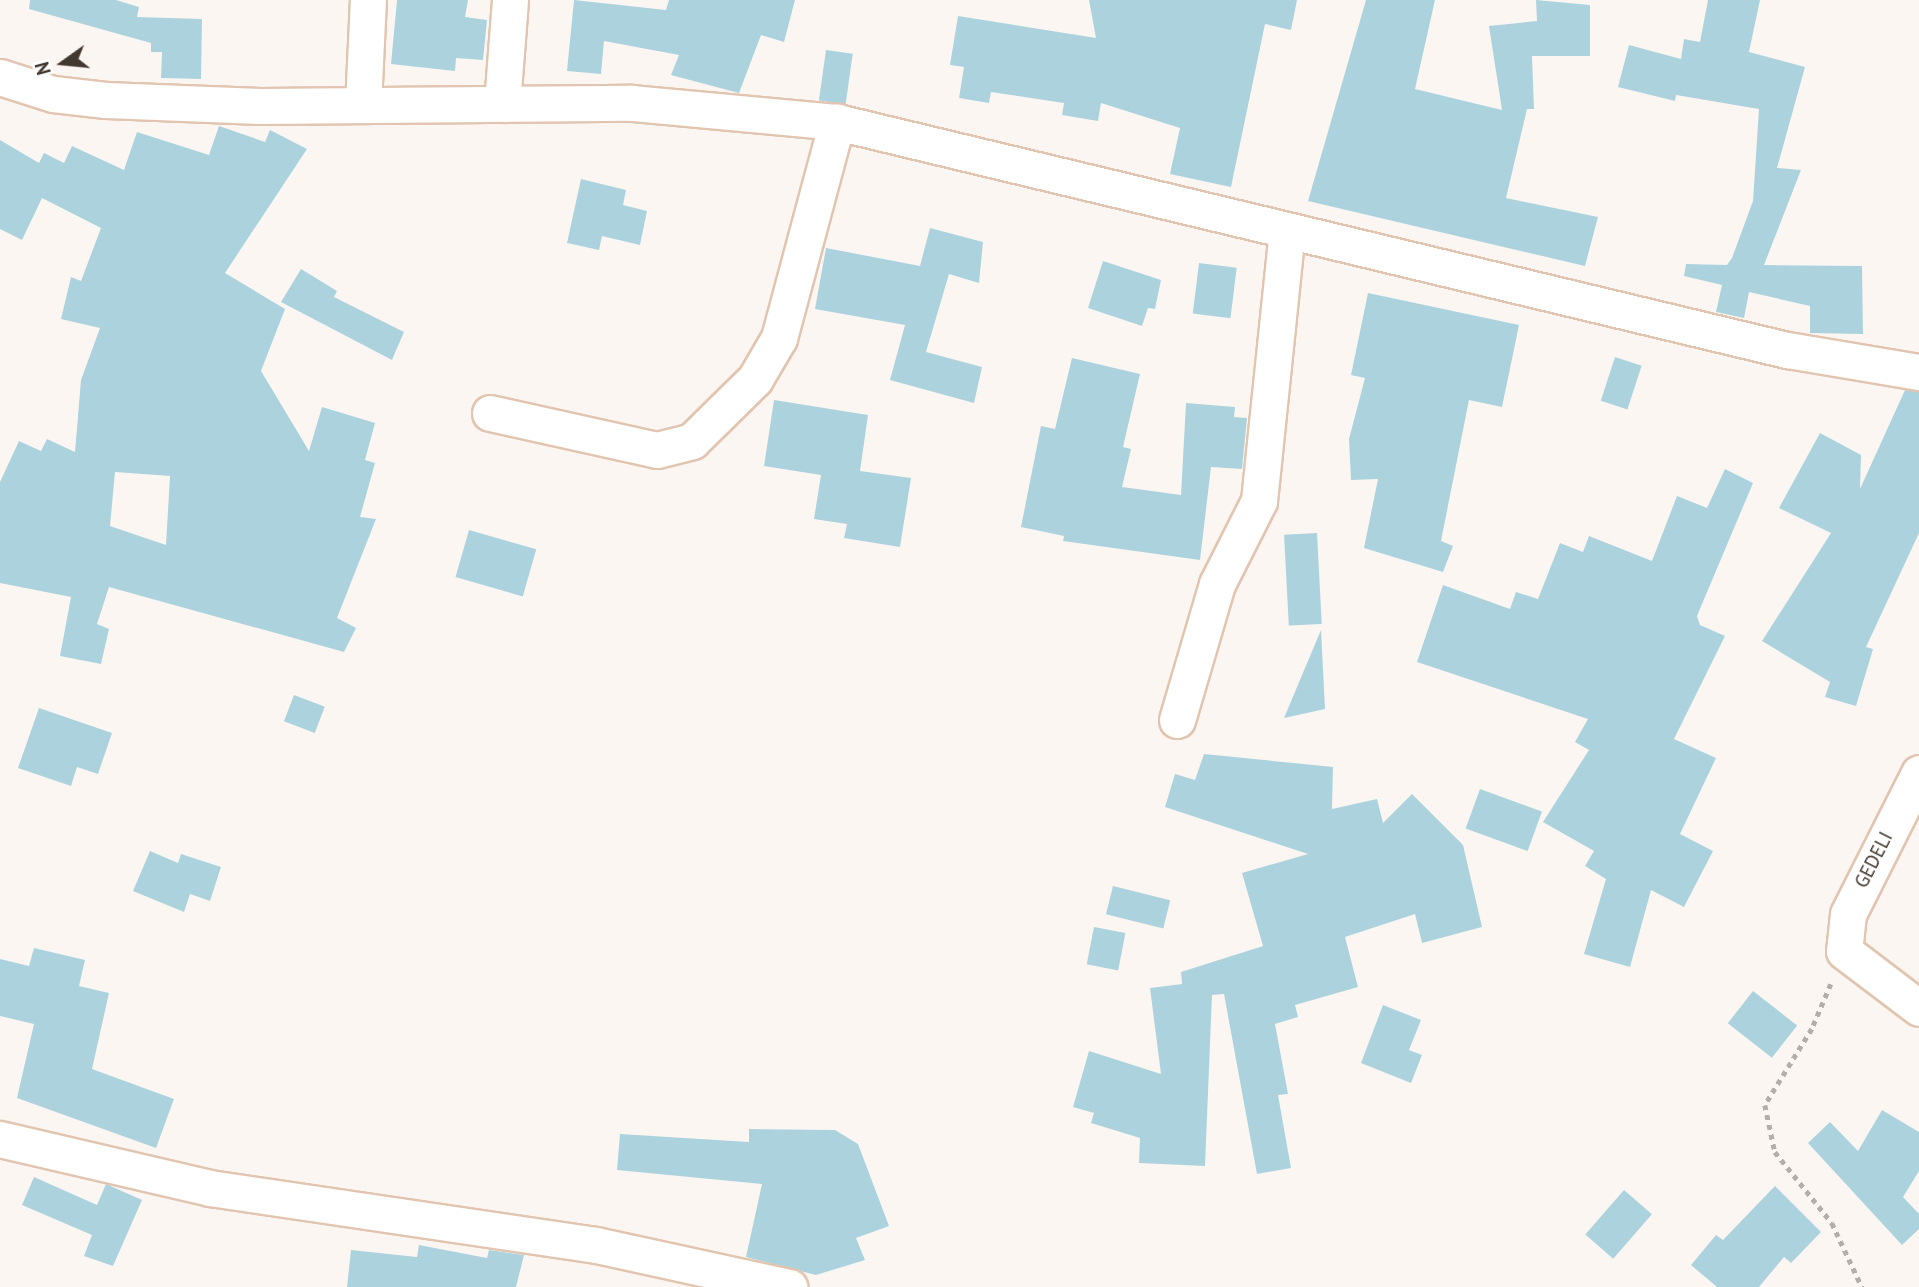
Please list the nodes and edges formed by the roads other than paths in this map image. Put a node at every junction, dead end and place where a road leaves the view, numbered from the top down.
1 (368, 0) edge
2 (510, 0) edge
3 (0, 77) edge
4 (502, 104) junction
5 (363, 105) junction
6 (837, 122) junction
7 (1287, 230) junction
8 (1919, 372) edge
9 (491, 413) dead end
10 (1177, 720) dead end
11 (1919, 773) edge
12 (1919, 1008) edge
13 (0, 1139) edge
14 (789, 1287) edge

1 - 5 street
2 - 4 street
3 - 5 street
4 - 5 street
4 - 6 street
6 - 7 street
6 - 9 street
7 - 8 street
7 - 10 street
11 - 12 street, GEDELI
13 - 14 street

